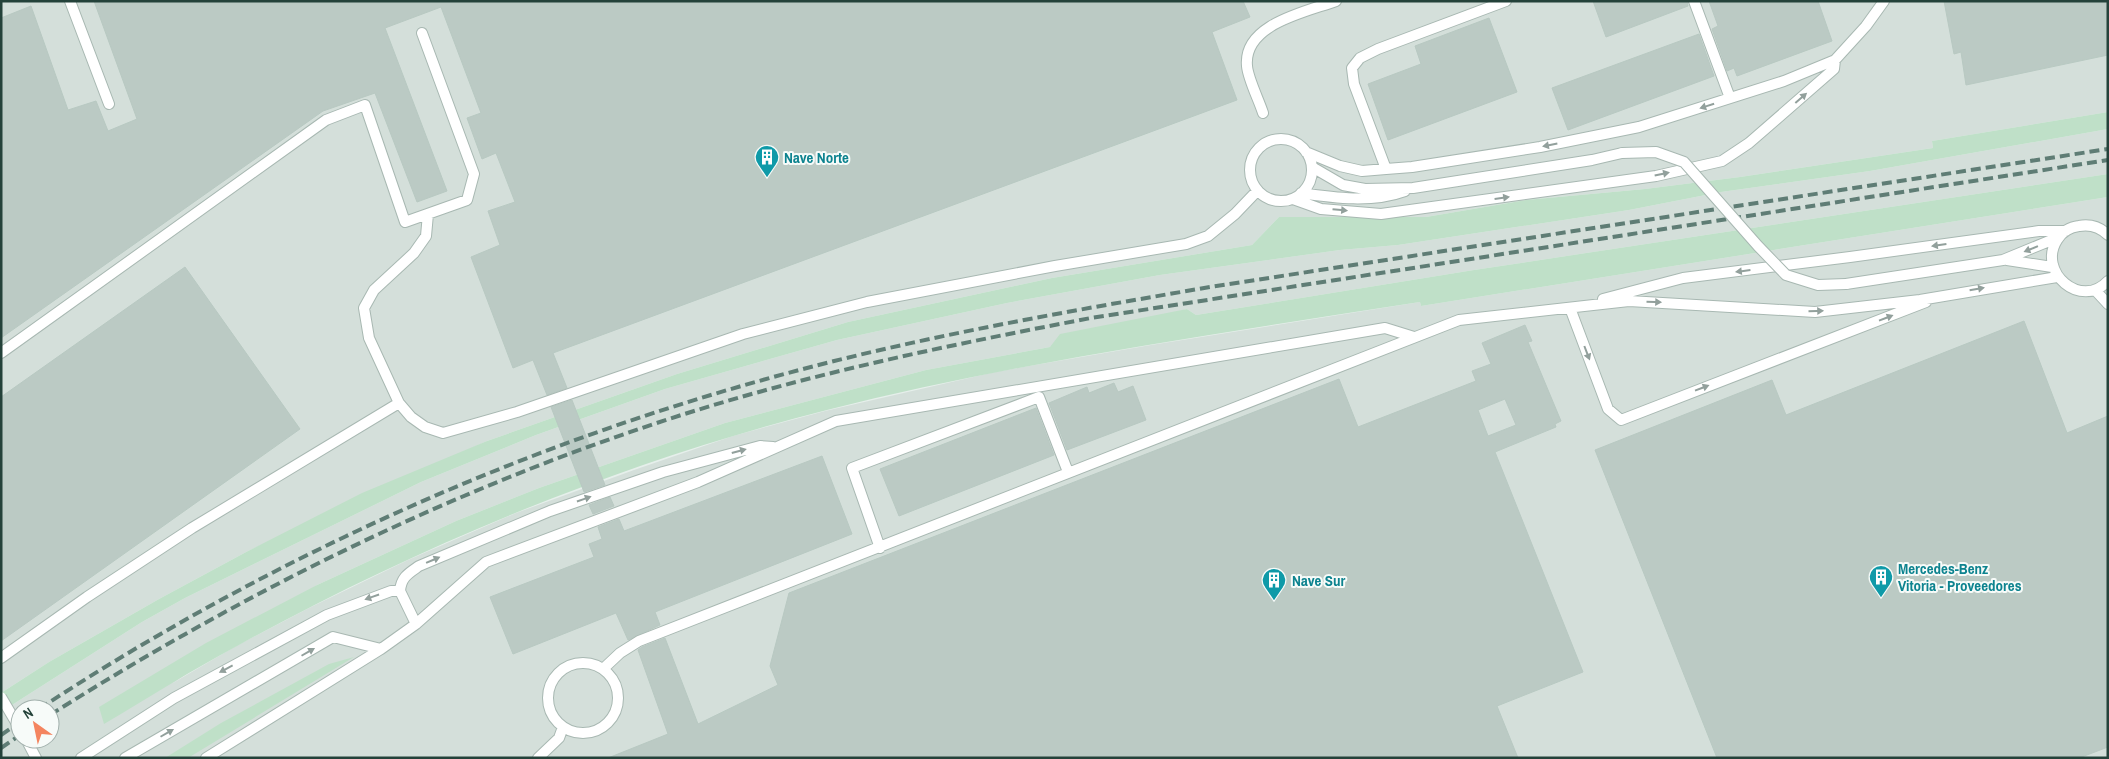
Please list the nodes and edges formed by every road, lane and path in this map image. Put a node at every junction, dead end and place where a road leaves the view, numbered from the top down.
1 (70, 1) edge
2 (1336, 1) edge
3 (1506, 1) edge
4 (1694, 1) edge
5 (1884, 1) edge
6 (422, 33) dead end
7 (1835, 60) junction
8 (1730, 98) junction
9 (109, 104) dead end
10 (1264, 113) dead end
11 (1306, 152) junction
12 (1312, 167) junction
13 (1386, 169) junction
14 (1413, 188) junction
15 (1257, 191) junction
16 (1297, 196) junction
17 (428, 214) junction
18 (2108, 221) edge
19 (2095, 227) junction
20 (2062, 234) junction
21 (2108, 235) edge
22 (2003, 260) junction
23 (2055, 272) junction
24 (2108, 281) edge
25 (2095, 290) junction
26 (1936, 296) junction
27 (2108, 304) edge
28 (1570, 308) junction
29 (1414, 337) junction
30 (1, 353) edge
31 (399, 404) junction
32 (776, 448) junction
33 (1068, 472) junction
34 (880, 548) junction
35 (400, 591) junction
36 (416, 624) junction
37 (381, 649) junction
38 (1, 658) edge
39 (603, 669) junction
40 (1, 696) edge
41 (10, 712) edge
42 (563, 727) junction
43 (81, 758) edge
44 (125, 758) edge
45 (206, 758) edge
46 (538, 758) edge

1 - 9 lane
2 - 10 lane
3 - 13 lane
4 - 8 lane
5 - 7 lane
6 - 17 lane
7 - 8 lane
16 -> 7 lane
8 -> 13 lane
11 - 12 lane
11 - 13 lane
11 - 15 lane
12 - 14 lane
12 - 16 lane
14 - 16 lane
14 - 22 lane, bridge
15 - 16 lane
15 - 31 lane
17 - 30 lane
17 - 31 lane
18 - 19 lane
19 - 20 lane
19 - 21 lane
20 -> 22 lane
20 - 23 lane
20 -> 28 lane
22 - 23 lane
23 - 25 lane
26 -> 23 lane
24 - 25 lane
25 - 27 lane
28 -> 26 lane
28 -> 26 lane
28 - 29 lane
29 - 32 lane
29 - 33 lane
31 - 38 lane
35 -> 32 lane
32 - 36 lane
33 - 34 lane
33 - 34 lane
34 - 39 lane
35 - 36 lane
35 -> 43 lane
36 - 37 lane
44 -> 37 lane
37 - 45 lane
39 - 42 lane
39 - 42 lane
40 - 41 lane, bridge
42 - 46 lane

